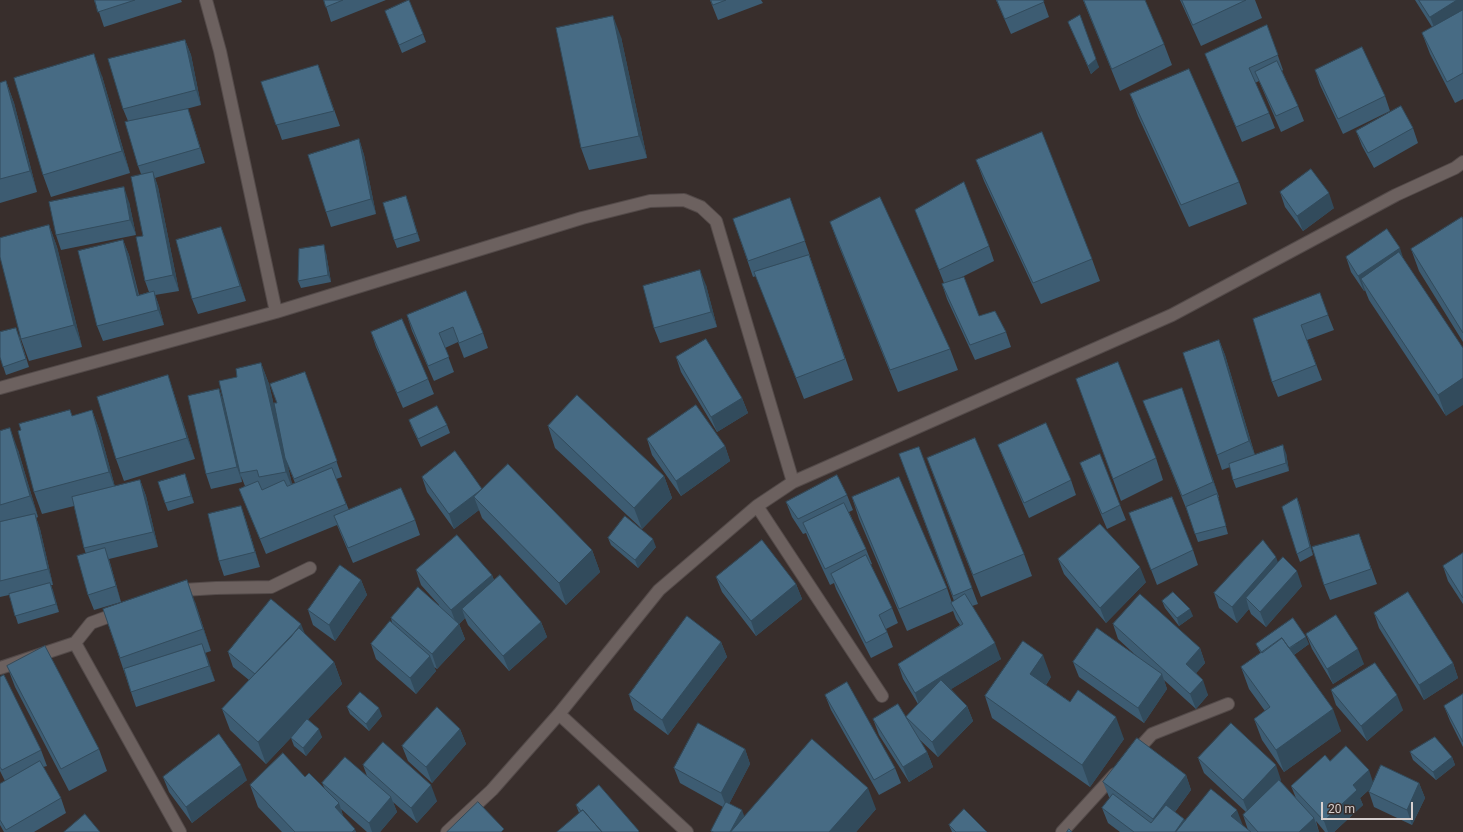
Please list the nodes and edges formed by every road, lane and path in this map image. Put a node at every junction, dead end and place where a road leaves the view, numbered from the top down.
1 (206, 0) edge
2 (1463, 162) edge
3 (276, 312) junction
4 (0, 388) edge
5 (793, 482) junction
6 (757, 506) junction
7 (310, 568) dead end
8 (162, 598) edge
9 (134, 608) edge
10 (75, 643) junction
11 (0, 668) edge
12 (882, 696) dead end
13 (1228, 704) dead end
14 (559, 714) junction
15 (180, 832) edge
16 (447, 832) edge
17 (688, 832) edge
18 (1062, 832) edge

1 - 3 street
2 - 5 street
3 - 4 street
3 - 5 street
5 - 6 street
6 - 12 street
6 - 14 street
7 - 8 street
9 - 10 street
10 - 11 street
10 - 15 street
13 - 18 street
14 - 16 street
14 - 17 street

